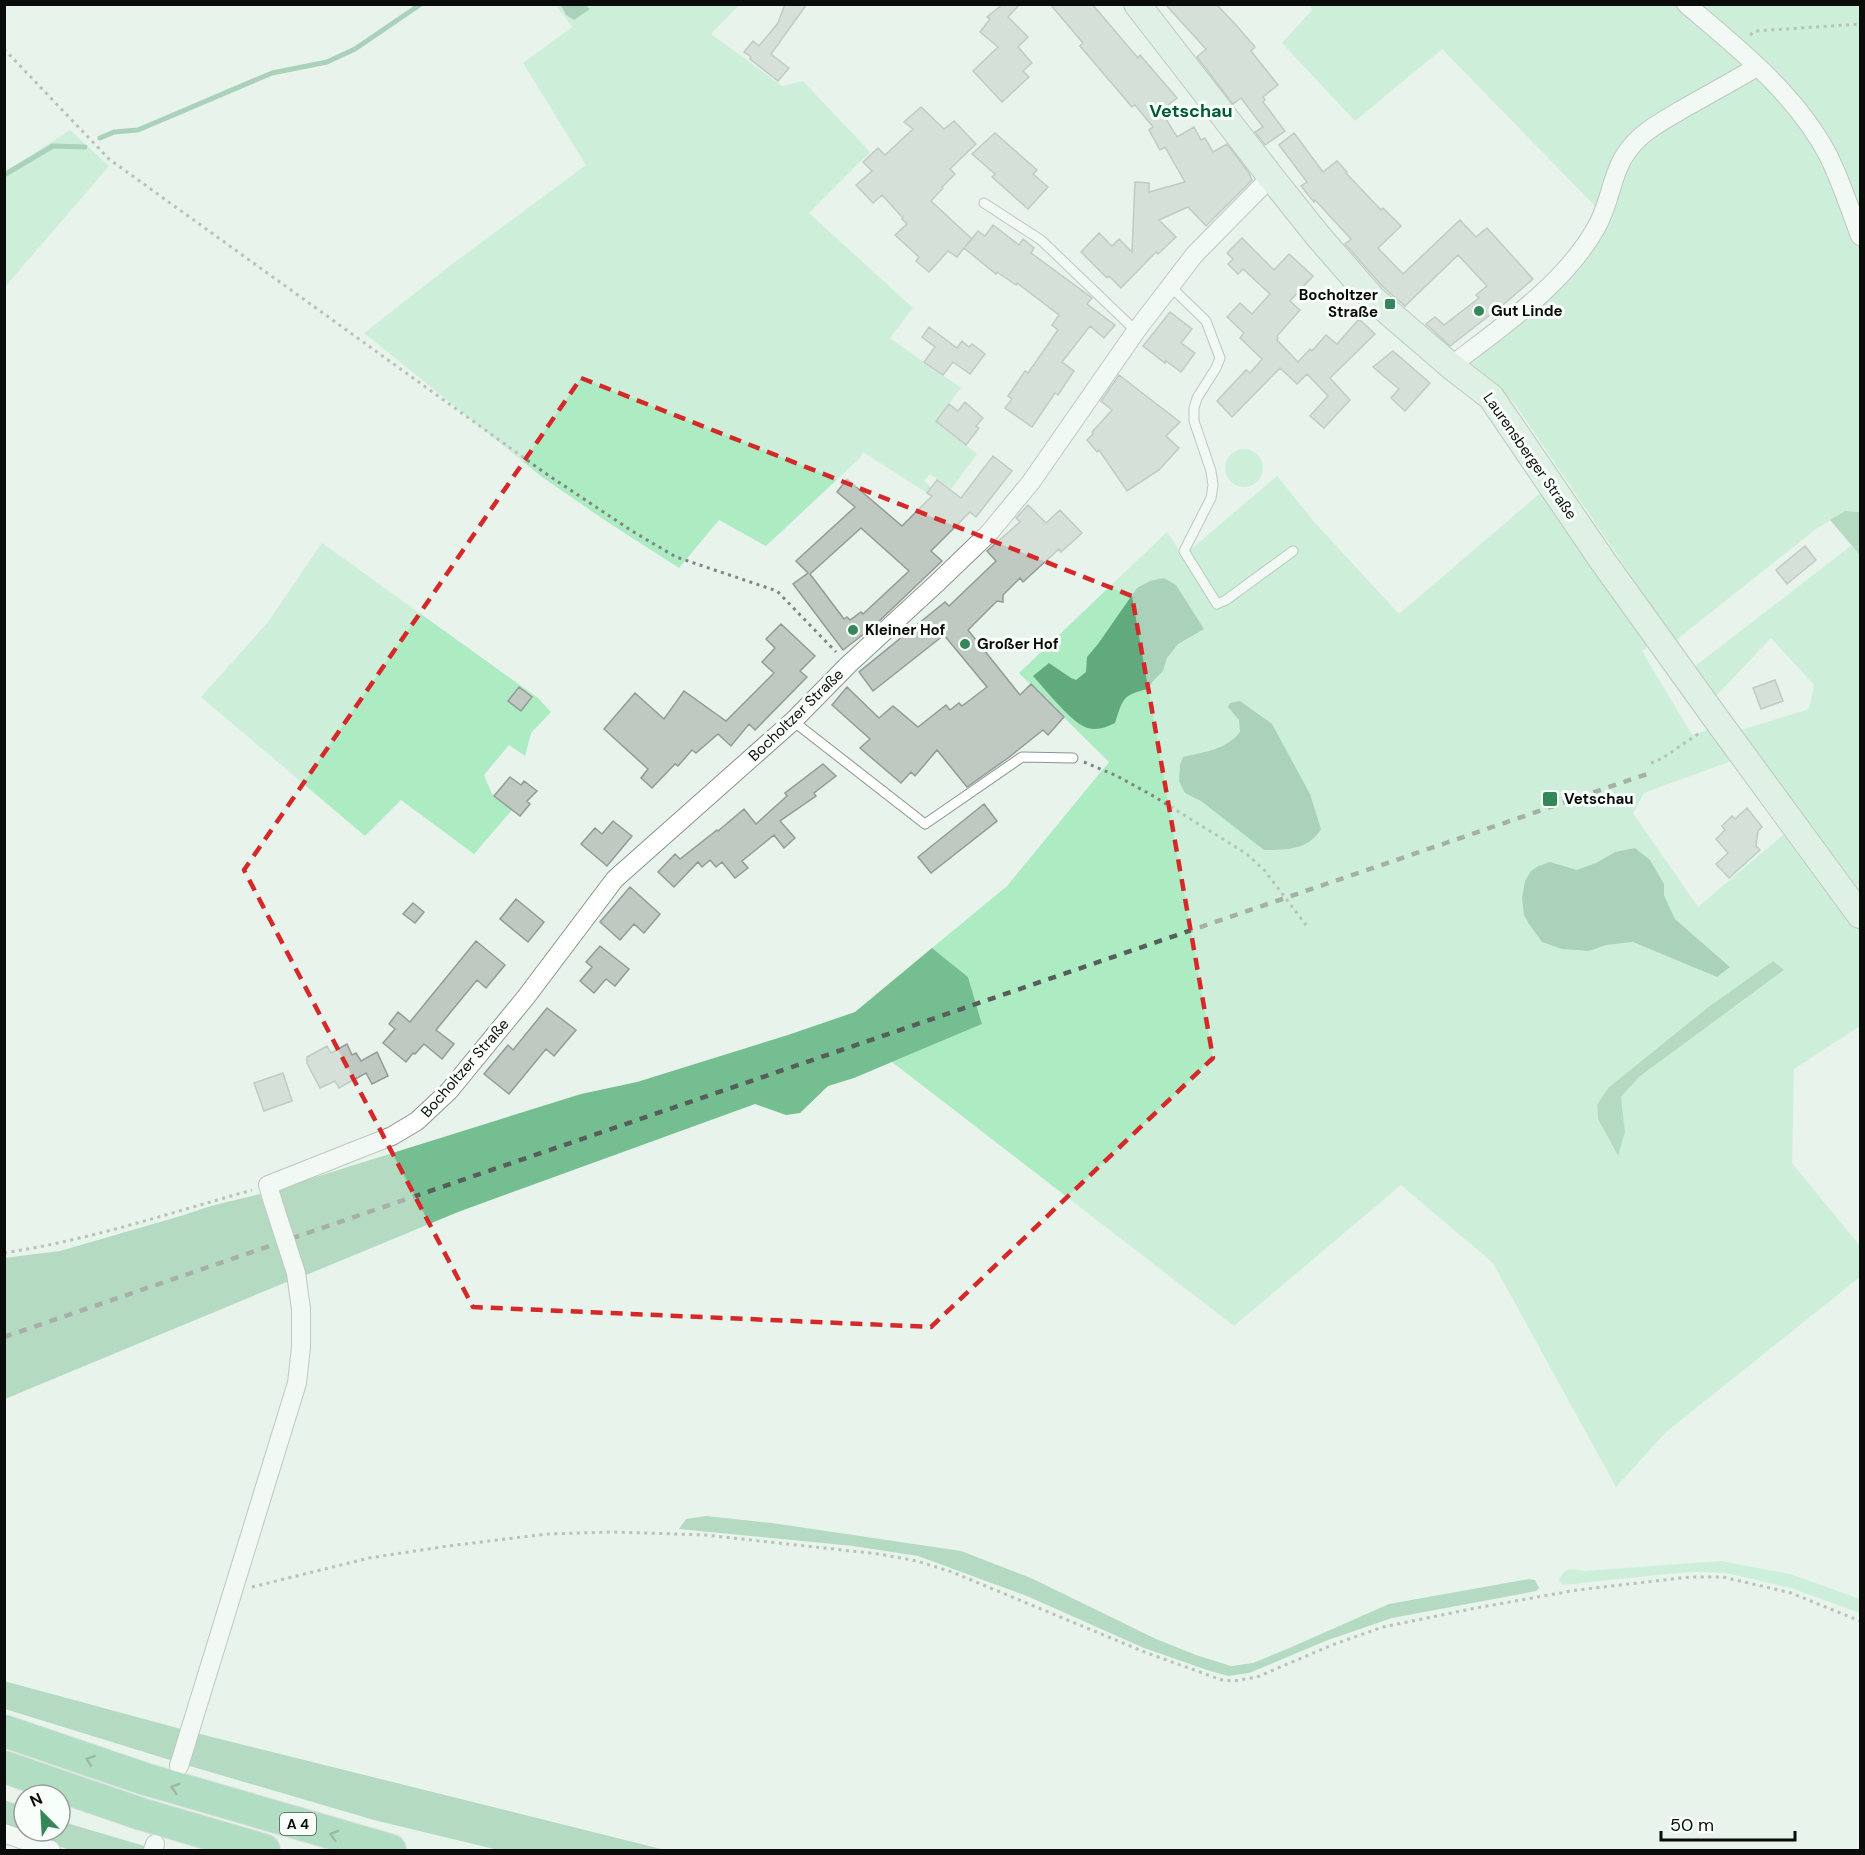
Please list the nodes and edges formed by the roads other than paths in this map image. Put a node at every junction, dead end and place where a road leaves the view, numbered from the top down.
1 (1137, 4) edge
2 (1686, 4) edge
3 (1757, 67) junction
4 (1271, 177) junction
5 (984, 203) dead end
6 (1860, 236) edge
7 (1171, 287) junction
8 (1136, 331) junction
9 (1451, 366) junction
10 (1293, 551) dead end
11 (793, 721) junction
12 (1073, 758) road end
13 (1860, 915) edge
14 (4, 1731) edge
15 (179, 1766) dead end
16 (4, 1767) edge
17 (4, 1833) edge
18 (51, 1851) edge
19 (264, 1851) edge
20 (390, 1851) edge

1 - 4 street, Laurensberger Straße
2 - 3 street
3 - 6 street
3 - 9 street
4 - 7 street, Bocholtzer Straße
4 - 9 street, Laurensberger Straße
5 - 8 lane
7 - 8 street, Bocholtzer Straße
7 - 10 lane
8 - 11 street, Bocholtzer Straße
9 - 13 street, Laurensberger Straße
11 - 12 lane
11 - 15 street, Bocholtzer Straße, bridge
20 -> 14 highway, A 4
16 - 19 highway, A 4
17 - 18 street

